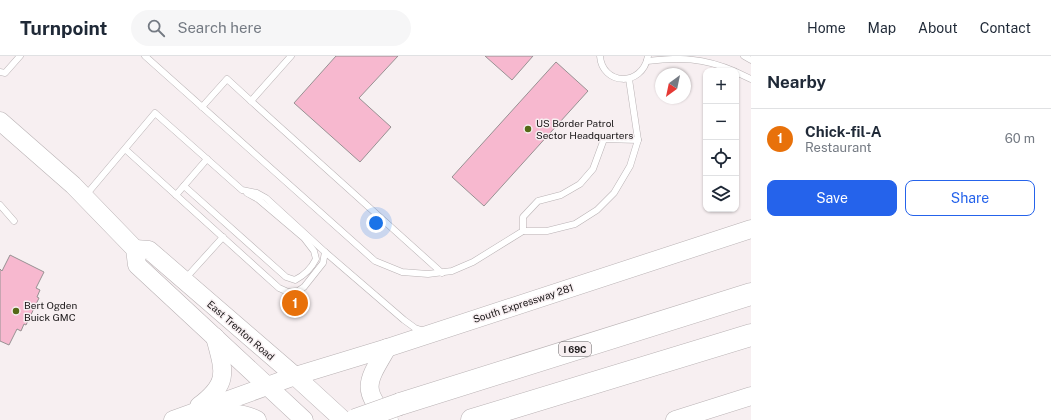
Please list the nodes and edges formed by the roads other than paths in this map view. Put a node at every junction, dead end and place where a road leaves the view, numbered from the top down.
1 (20, 56) edge
2 (145, 56) edge
3 (291, 56) edge
4 (600, 56) edge
5 (744, 56) edge
6 (647, 58) edge
7 (697, 58) edge
8 (751, 60) edge
9 (728, 68) edge
10 (0, 72) edge
11 (739, 73) edge
12 (629, 79) junction
13 (751, 79) edge
14 (252, 101) junction
15 (202, 107) junction
16 (0, 121) edge
17 (638, 140) junction
18 (125, 149) junction
19 (207, 159) junction
20 (184, 186) junction
21 (242, 190) junction
22 (176, 195) junction
23 (85, 197) junction
24 (0, 205) edge
25 (14, 221) dead end
26 (751, 229) edge
27 (523, 231) junction
28 (222, 237) junction
29 (135, 248) junction
30 (325, 252) junction
31 (442, 273) junction
32 (184, 280) junction
33 (746, 295) edge
34 (431, 333) junction
35 (751, 335) edge
36 (215, 338) junction
37 (387, 348) junction
38 (294, 376) junction
39 (268, 385) junction
40 (751, 396) edge
41 (395, 412) edge
42 (180, 417) edge
43 (257, 420) edge
44 (304, 420) edge
45 (343, 420) edge
46 (355, 420) edge
47 (472, 420) edge
48 (675, 420) edge

1 - 10 lane
2 - 15 lane
3 - 14 lane
4 - 12 lane
5 - 8 lane
6 - 7 lane
6 - 12 lane
7 - 9 lane
11 - 13 lane
12 - 17 lane
14 - 15 lane
14 - 31 lane
15 - 31 lane
16 - 23 main road, East Trenton Road
17 - 27 lane
17 - 27 lane
18 - 19 lane
18 - 22 lane
18 - 23 lane
19 - 20 lane
19 - 21 lane
20 - 21 lane
20 - 22 lane
21 - 30 lane
22 - 28 lane
23 - 29 main road, East Trenton Road
24 - 25 lane
26 - 34 main road, South Expressway 281
27 - 31 lane
28 - 30 lane
28 - 32 lane
29 - 32 main road, East Trenton Road
29 - 36 main road
30 - 34 lane
32 - 38 main road, East Trenton Road
33 - 41 highway, I 69C
34 - 37 main road, South Expressway 281
35 - 47 highway
36 - 39 main road
36 - 42 main road
37 - 38 main road, South Expressway 281
37 - 41 main road
38 - 39 main road, South Expressway 281
38 - 45 main road, East Trenton Road
39 - 42 main road, South Expressway 281
39 - 44 main road
40 - 48 main road
41 - 46 highway, I 69C, bridge
42 - 43 main road

